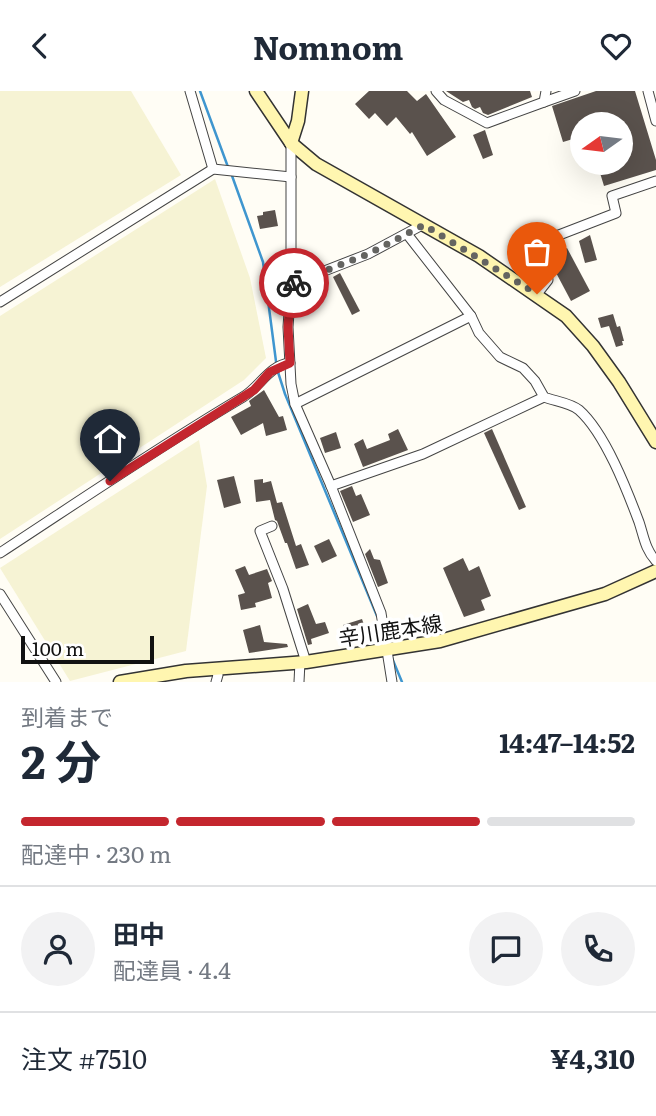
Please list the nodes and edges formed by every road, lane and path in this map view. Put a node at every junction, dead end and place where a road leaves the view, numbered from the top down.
1 (190, 91) edge
2 (256, 91) edge
3 (302, 91) edge
4 (436, 91) edge
5 (546, 91) edge
6 (575, 91) edge
7 (648, 91) edge
8 (544, 102) junction
9 (656, 121) edge
10 (291, 143) junction
11 (213, 169) junction
12 (291, 177) junction
13 (656, 181) edge
14 (424, 225) junction
15 (407, 234) junction
16 (291, 284) junction
17 (537, 294) junction
18 (0, 302) edge
19 (471, 316) junction
20 (290, 363) junction
21 (544, 397) junction
22 (295, 404) junction
23 (656, 442) edge
24 (331, 486) junction
25 (272, 526) dead end
26 (0, 553) edge
27 (656, 561) edge
28 (656, 571) edge
29 (0, 594) edge
30 (388, 650) junction
31 (303, 662) junction
32 (215, 675) edge
33 (56, 682) edge
34 (120, 682) edge
35 (299, 682) edge
36 (393, 682) edge

1 - 11 street
2 - 10 main road
3 - 10 main road
4 - 8 street
5 - 8 street
6 - 8 street
7 - 9 street
10 - 12 street
10 - 14 main road
11 - 12 street
11 - 18 street
12 - 16 street
13 - 17 street
14 - 15 street
14 - 17 main road
15 - 16 street
15 - 19 street
16 - 20 street
17 - 23 main road
19 - 21 street
19 - 22 street
20 - 22 street
20 - 26 street
21 - 24 street
21 - 27 street
22 - 24 street
24 - 30 street
25 - 31 street
28 - 30 main road, 辛川鹿本線
29 - 33 street
30 - 31 main road, 辛川鹿本線
30 - 36 street
31 - 32 main road, 辛川鹿本線
31 - 35 street
32 - 34 main road, 辛川鹿本線

